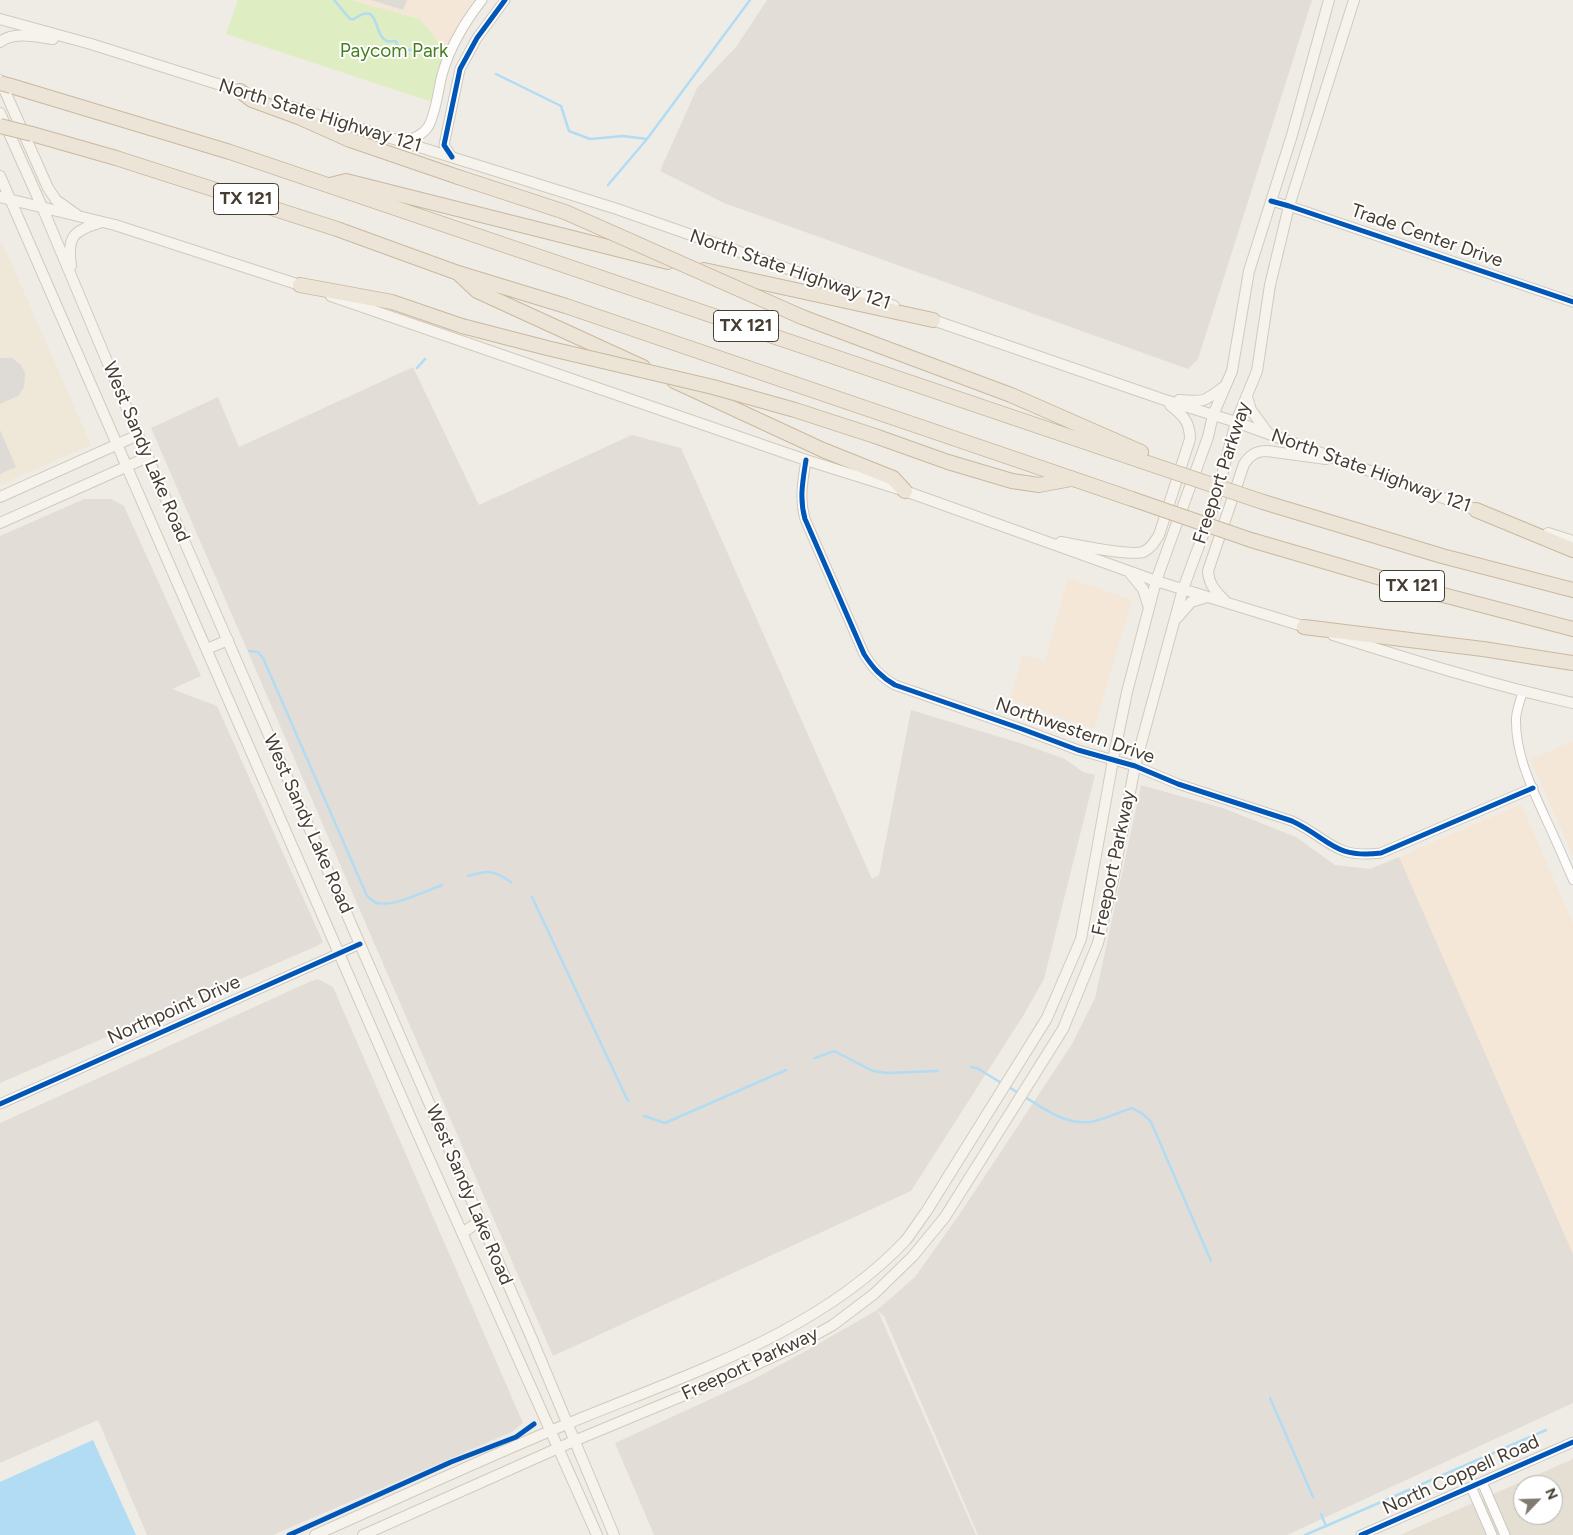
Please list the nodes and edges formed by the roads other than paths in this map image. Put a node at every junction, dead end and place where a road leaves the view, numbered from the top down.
1 (482, 0) edge
2 (505, 0) edge
3 (1329, 0) edge
4 (1354, 0) edge
5 (0, 19) edge
6 (0, 42) edge
7 (91, 44) junction
8 (4, 83) edge
9 (240, 91) junction
10 (0, 113) edge
11 (0, 126) edge
12 (402, 142) junction
13 (452, 158) junction
14 (0, 176) edge
15 (329, 185) junction
16 (0, 197) edge
17 (11, 200) junction
18 (1271, 201) junction
19 (1289, 206) junction
20 (43, 209) junction
21 (80, 218) junction
22 (101, 222) junction
23 (458, 272) junction
24 (72, 277) junction
25 (300, 285) junction
26 (1573, 302) edge
27 (933, 320) junction
28 (1226, 386) junction
29 (1247, 397) junction
30 (1162, 399) junction
31 (1213, 416) junction
32 (1236, 422) junction
33 (1269, 434) junction
34 (138, 435) junction
35 (117, 444) junction
36 (148, 457) junction
37 (806, 460) junction
38 (1346, 462) junction
39 (126, 466) junction
40 (1169, 470) junction
41 (1072, 479) junction
42 (905, 491) junction
43 (0, 497) edge
44 (1476, 510) junction
45 (0, 523) edge
46 (1035, 539) junction
47 (1573, 541) edge
48 (1573, 550) edge
49 (1128, 571) junction
50 (1156, 581) junction
51 (1183, 589) junction
52 (1573, 590) edge
53 (1207, 597) junction
54 (1227, 603) junction
55 (1149, 610) junction
56 (1174, 620) junction
57 (1304, 626) junction
58 (1573, 629) edge
59 (228, 640) junction
60 (207, 649) junction
61 (1573, 663) edge
62 (1523, 692) junction
63 (1573, 703) edge
64 (1113, 760) junction
65 (1135, 766) junction
66 (1533, 788) junction
67 (1573, 880) edge
68 (360, 944) junction
69 (339, 953) junction
70 (0, 1104) edge
71 (480, 1221) junction
72 (462, 1233) junction
73 (726, 1358) junction
74 (733, 1375) junction
75 (566, 1424) junction
76 (550, 1431) junction
77 (574, 1441) junction
78 (1573, 1442) edge
79 (558, 1448) junction
80 (1482, 1482) junction
81 (424, 1487) junction
82 (1471, 1487) junction
83 (431, 1505) junction
84 (315, 1535) edge
85 (363, 1535) edge
86 (597, 1535) edge
87 (614, 1535) edge
88 (1361, 1535) edge
89 (1492, 1535) edge
90 (1505, 1535) edge

1 - 12 street
2 - 13 street
3 - 18 main road, Freeport Parkway
4 - 19 main road, Freeport Parkway
5 - 7 main road, North State Highway 121
6 - 7 main road
7 - 9 main road, North State Highway 121
8 - 15 highway, TX 121
8 - 21 main road
9 - 12 main road, North State Highway 121
9 - 40 highway, bridge
10 - 20 main road, West Sandy Lake Road
11 - 23 highway, TX 121, bridge
12 - 13 main road, North State Highway 121
13 - 27 main road, North State Highway 121
14 - 17 main road, West Sandy Lake Road
15 - 27 highway
15 - 40 highway, TX 121
16 - 17 main road
17 - 20 main road
17 - 35 main road, West Sandy Lake Road
18 - 19 street, Trade Center Drive
18 - 28 main road, Freeport Parkway
19 - 26 street, Trade Center Drive
19 - 29 main road, Freeport Parkway
20 - 21 main road
20 - 24 main road, West Sandy Lake Road
21 - 22 main road
22 - 24 main road
22 - 25 main road
23 - 41 highway, TX 121
23 - 42 highway
24 - 34 main road, West Sandy Lake Road
25 - 37 main road
25 - 41 highway, bridge
27 - 30 main road, North State Highway 121
28 - 30 main road
28 - 31 main road, Freeport Parkway
29 - 32 main road, Freeport Parkway
29 - 33 main road
30 - 31 main road, North State Highway 121
30 - 46 main road
31 - 32 main road, North State Highway 121
31 - 50 main road, Freeport Parkway
32 - 33 main road, North State Highway 121
32 - 51 main road, Freeport Parkway
33 - 38 main road, North State Highway 121
34 - 35 main road
34 - 36 main road, West Sandy Lake Road
35 - 39 main road, West Sandy Lake Road
35 - 43 main road
36 - 39 main road
36 - 59 main road, West Sandy Lake Road
37 - 42 main road
37 - 64 street, Northwestern Drive
38 - 44 main road, North State Highway 121
38 - 54 main road
39 - 45 main road
39 - 60 main road, West Sandy Lake Road
40 - 52 highway, TX 121, bridge
41 - 58 highway, TX 121, bridge
42 - 46 main road
44 - 47 main road, North State Highway 121
44 - 48 highway
46 - 49 main road
49 - 50 main road
49 - 55 main road
50 - 51 main road
50 - 55 main road, Freeport Parkway
51 - 53 main road
51 - 56 main road, Freeport Parkway
53 - 54 main road
53 - 56 main road
54 - 57 main road
55 - 64 main road, Freeport Parkway
56 - 65 main road, Freeport Parkway
57 - 61 highway
57 - 62 main road
59 - 60 main road
59 - 68 main road, West Sandy Lake Road
60 - 69 main road, West Sandy Lake Road
62 - 63 main road
62 - 66 street
64 - 65 street, Northwestern Drive
64 - 73 main road, Freeport Parkway
65 - 66 street, Northwestern Drive
65 - 74 main road, Freeport Parkway
66 - 67 street
68 - 69 street, Northpoint Drive
68 - 71 main road, West Sandy Lake Road
69 - 70 street, Northpoint Drive
69 - 72 main road, West Sandy Lake Road
71 - 72 main road
71 - 75 main road, West Sandy Lake Road
72 - 76 main road, West Sandy Lake Road
73 - 74 main road
73 - 75 main road, Freeport Parkway
74 - 77 main road, Freeport Parkway
75 - 76 main road, Freeport Parkway
75 - 77 main road, West Sandy Lake Road
76 - 79 main road, West Sandy Lake Road
76 - 81 main road
77 - 79 main road, Freeport Parkway
77 - 87 main road, West Sandy Lake Road
78 - 80 street, North Coppell Road
79 - 83 main road
79 - 86 main road, West Sandy Lake Road
80 - 82 street, North Coppell Road
80 - 90 street
81 - 83 main road
81 - 84 main road
82 - 88 street, North Coppell Road
82 - 89 street
83 - 85 main road

